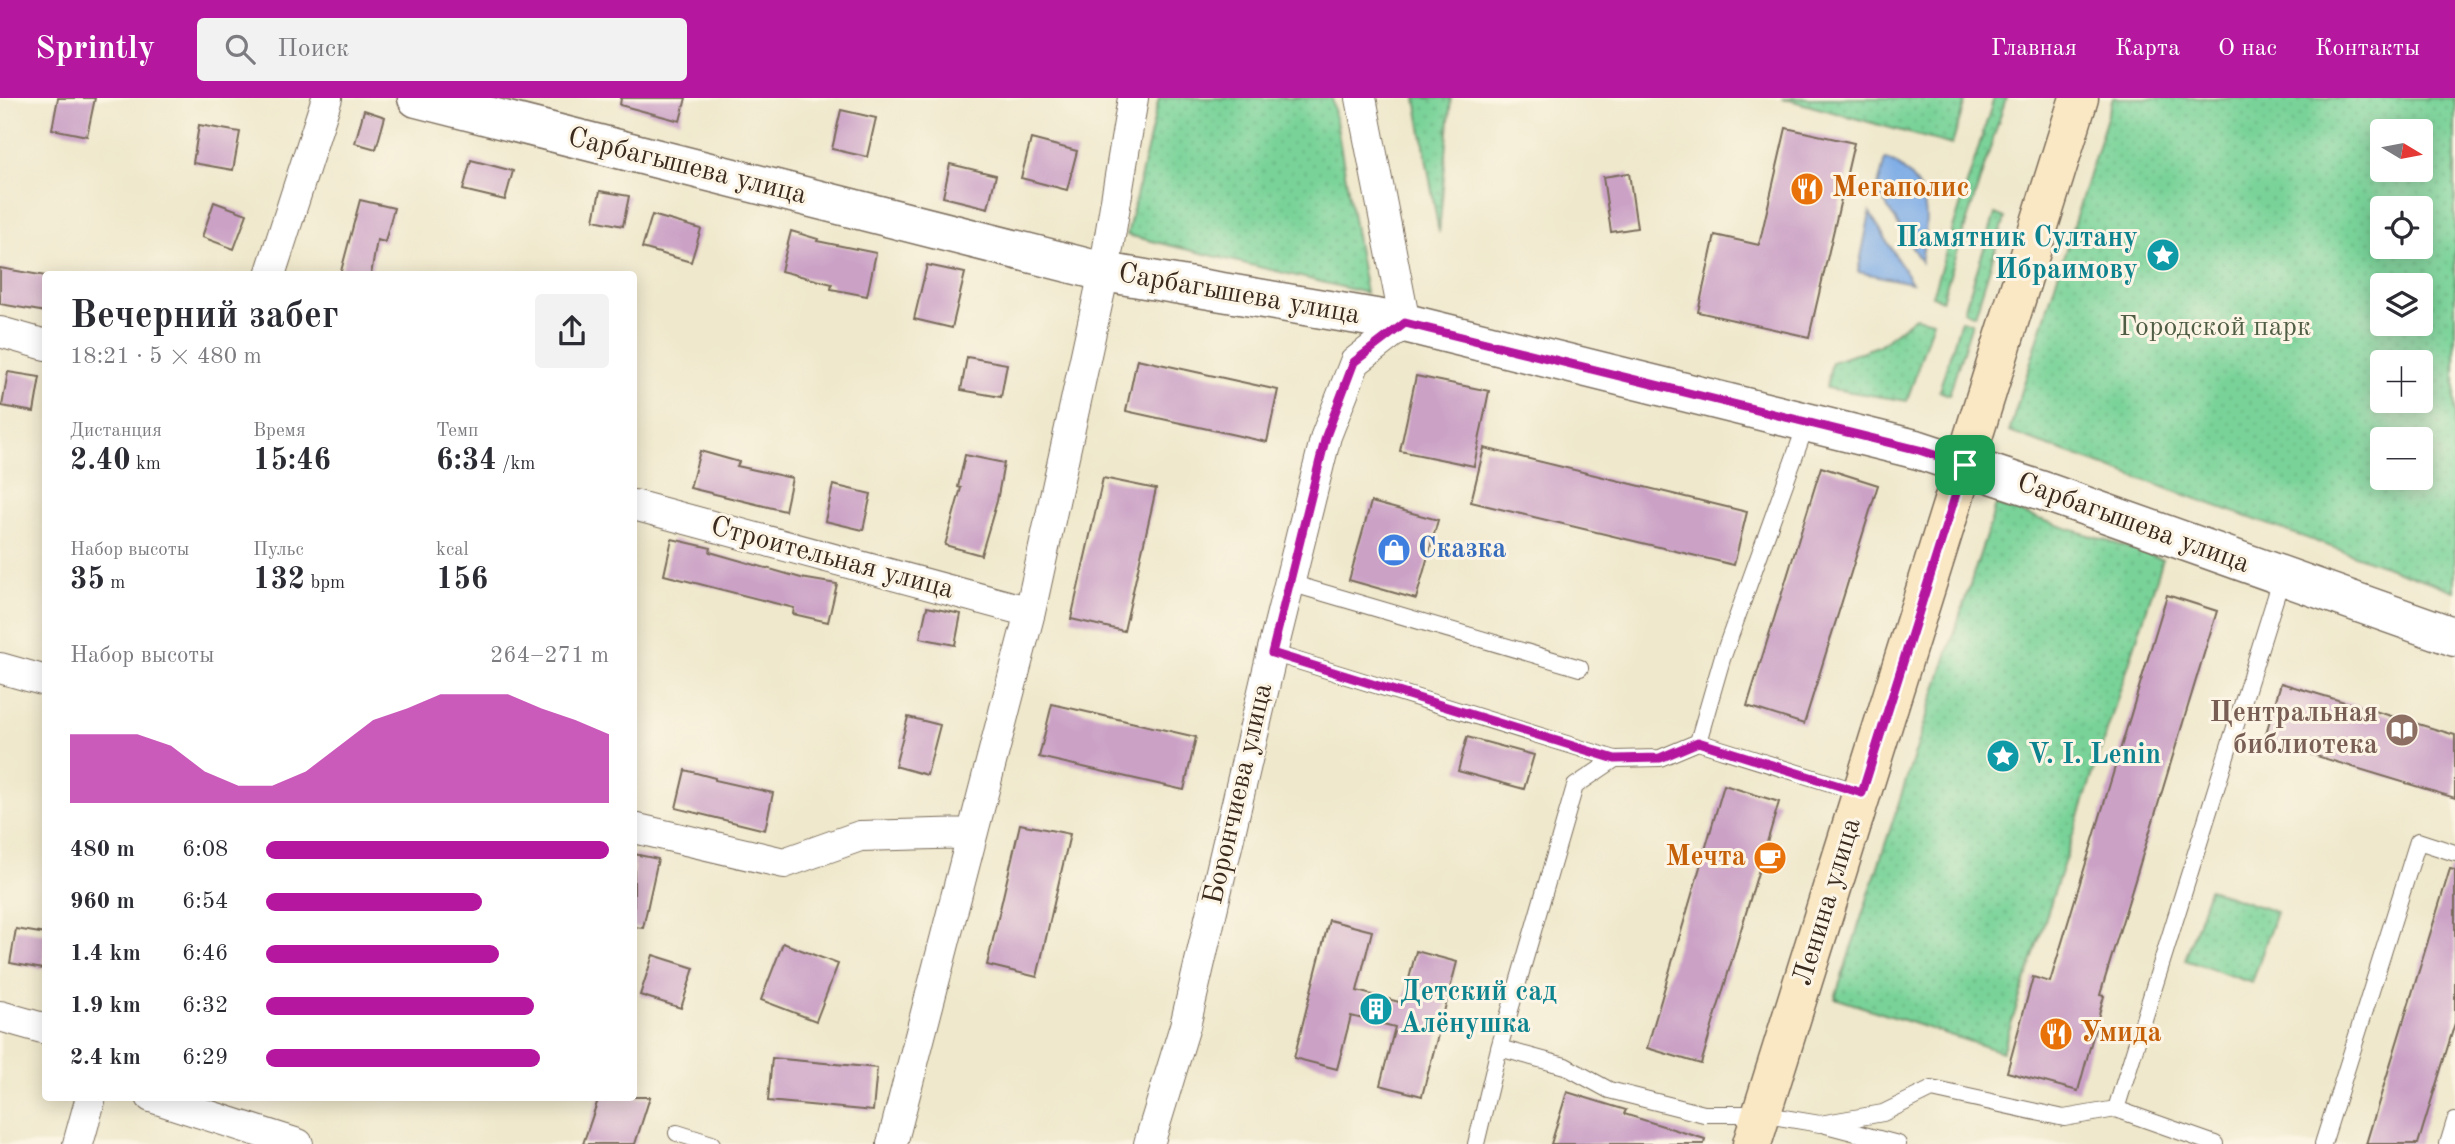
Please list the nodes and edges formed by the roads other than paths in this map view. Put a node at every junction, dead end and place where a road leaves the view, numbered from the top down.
1 (327, 98) edge
2 (417, 98) edge
3 (1133, 98) edge
4 (1361, 98) edge
5 (2079, 98) edge
6 (271, 271) edge
7 (1104, 272) junction
8 (1405, 323) junction
9 (0, 332) edge
10 (42, 344) edge
11 (1807, 422) junction
12 (1965, 465) junction
13 (637, 506) edge
14 (2282, 577) junction
15 (1290, 583) junction
16 (1030, 612) junction
17 (2455, 637) edge
18 (1272, 653) junction
19 (0, 668) edge
20 (1580, 668) dead end
21 (42, 680) edge
22 (1698, 742) junction
23 (1615, 759) junction
24 (1862, 793) junction
25 (637, 829) edge
26 (972, 833) junction
27 (2455, 853) edge
28 (0, 1016) edge
29 (42, 1028) edge
30 (1499, 1048) junction
31 (90, 1101) edge
32 (164, 1101) edge
33 (2116, 1110) junction
34 (2455, 1121) edge
35 (1820, 1124) junction
36 (1756, 1129) edge
37 (677, 1133) dead end
38 (78, 1144) edge
39 (298, 1144) edge
40 (712, 1144) edge
41 (892, 1144) edge
42 (1149, 1144) edge
43 (1476, 1144) edge
44 (1898, 1144) edge
45 (2215, 1144) edge
46 (2323, 1144) edge
47 (2448, 1144) edge

1 - 6 street
2 - 7 street, Сарбагышева улица
3 - 7 street
4 - 8 street
5 - 12 main road, Ленина улица
7 - 8 street, Сарбагышева улица
7 - 16 street
8 - 11 street, Сарбагышева улица
8 - 15 street, Борончиева улица
9 - 10 street
11 - 12 street, Сарбагышева улица
11 - 22 lane
12 - 14 street, Сарбагышева улица
12 - 24 main road, Ленина улица
13 - 16 street, Строительная улица
14 - 17 street, Сарбагышева улица
14 - 33 lane
15 - 18 street, Борончиева улица
15 - 20 lane
16 - 26 street
18 - 23 lane
18 - 42 street, Борончиева улица
19 - 21 street
22 - 23 lane
22 - 24 lane
23 - 30 lane
24 - 36 main road, Ленина улица
25 - 26 street
26 - 41 street
27 - 46 lane
28 - 29 street
30 - 36 lane
30 - 43 lane
31 - 38 street
32 - 39 street
33 - 35 lane
33 - 45 lane
34 - 47 lane
35 - 36 lane
35 - 44 lane
37 - 40 lane

